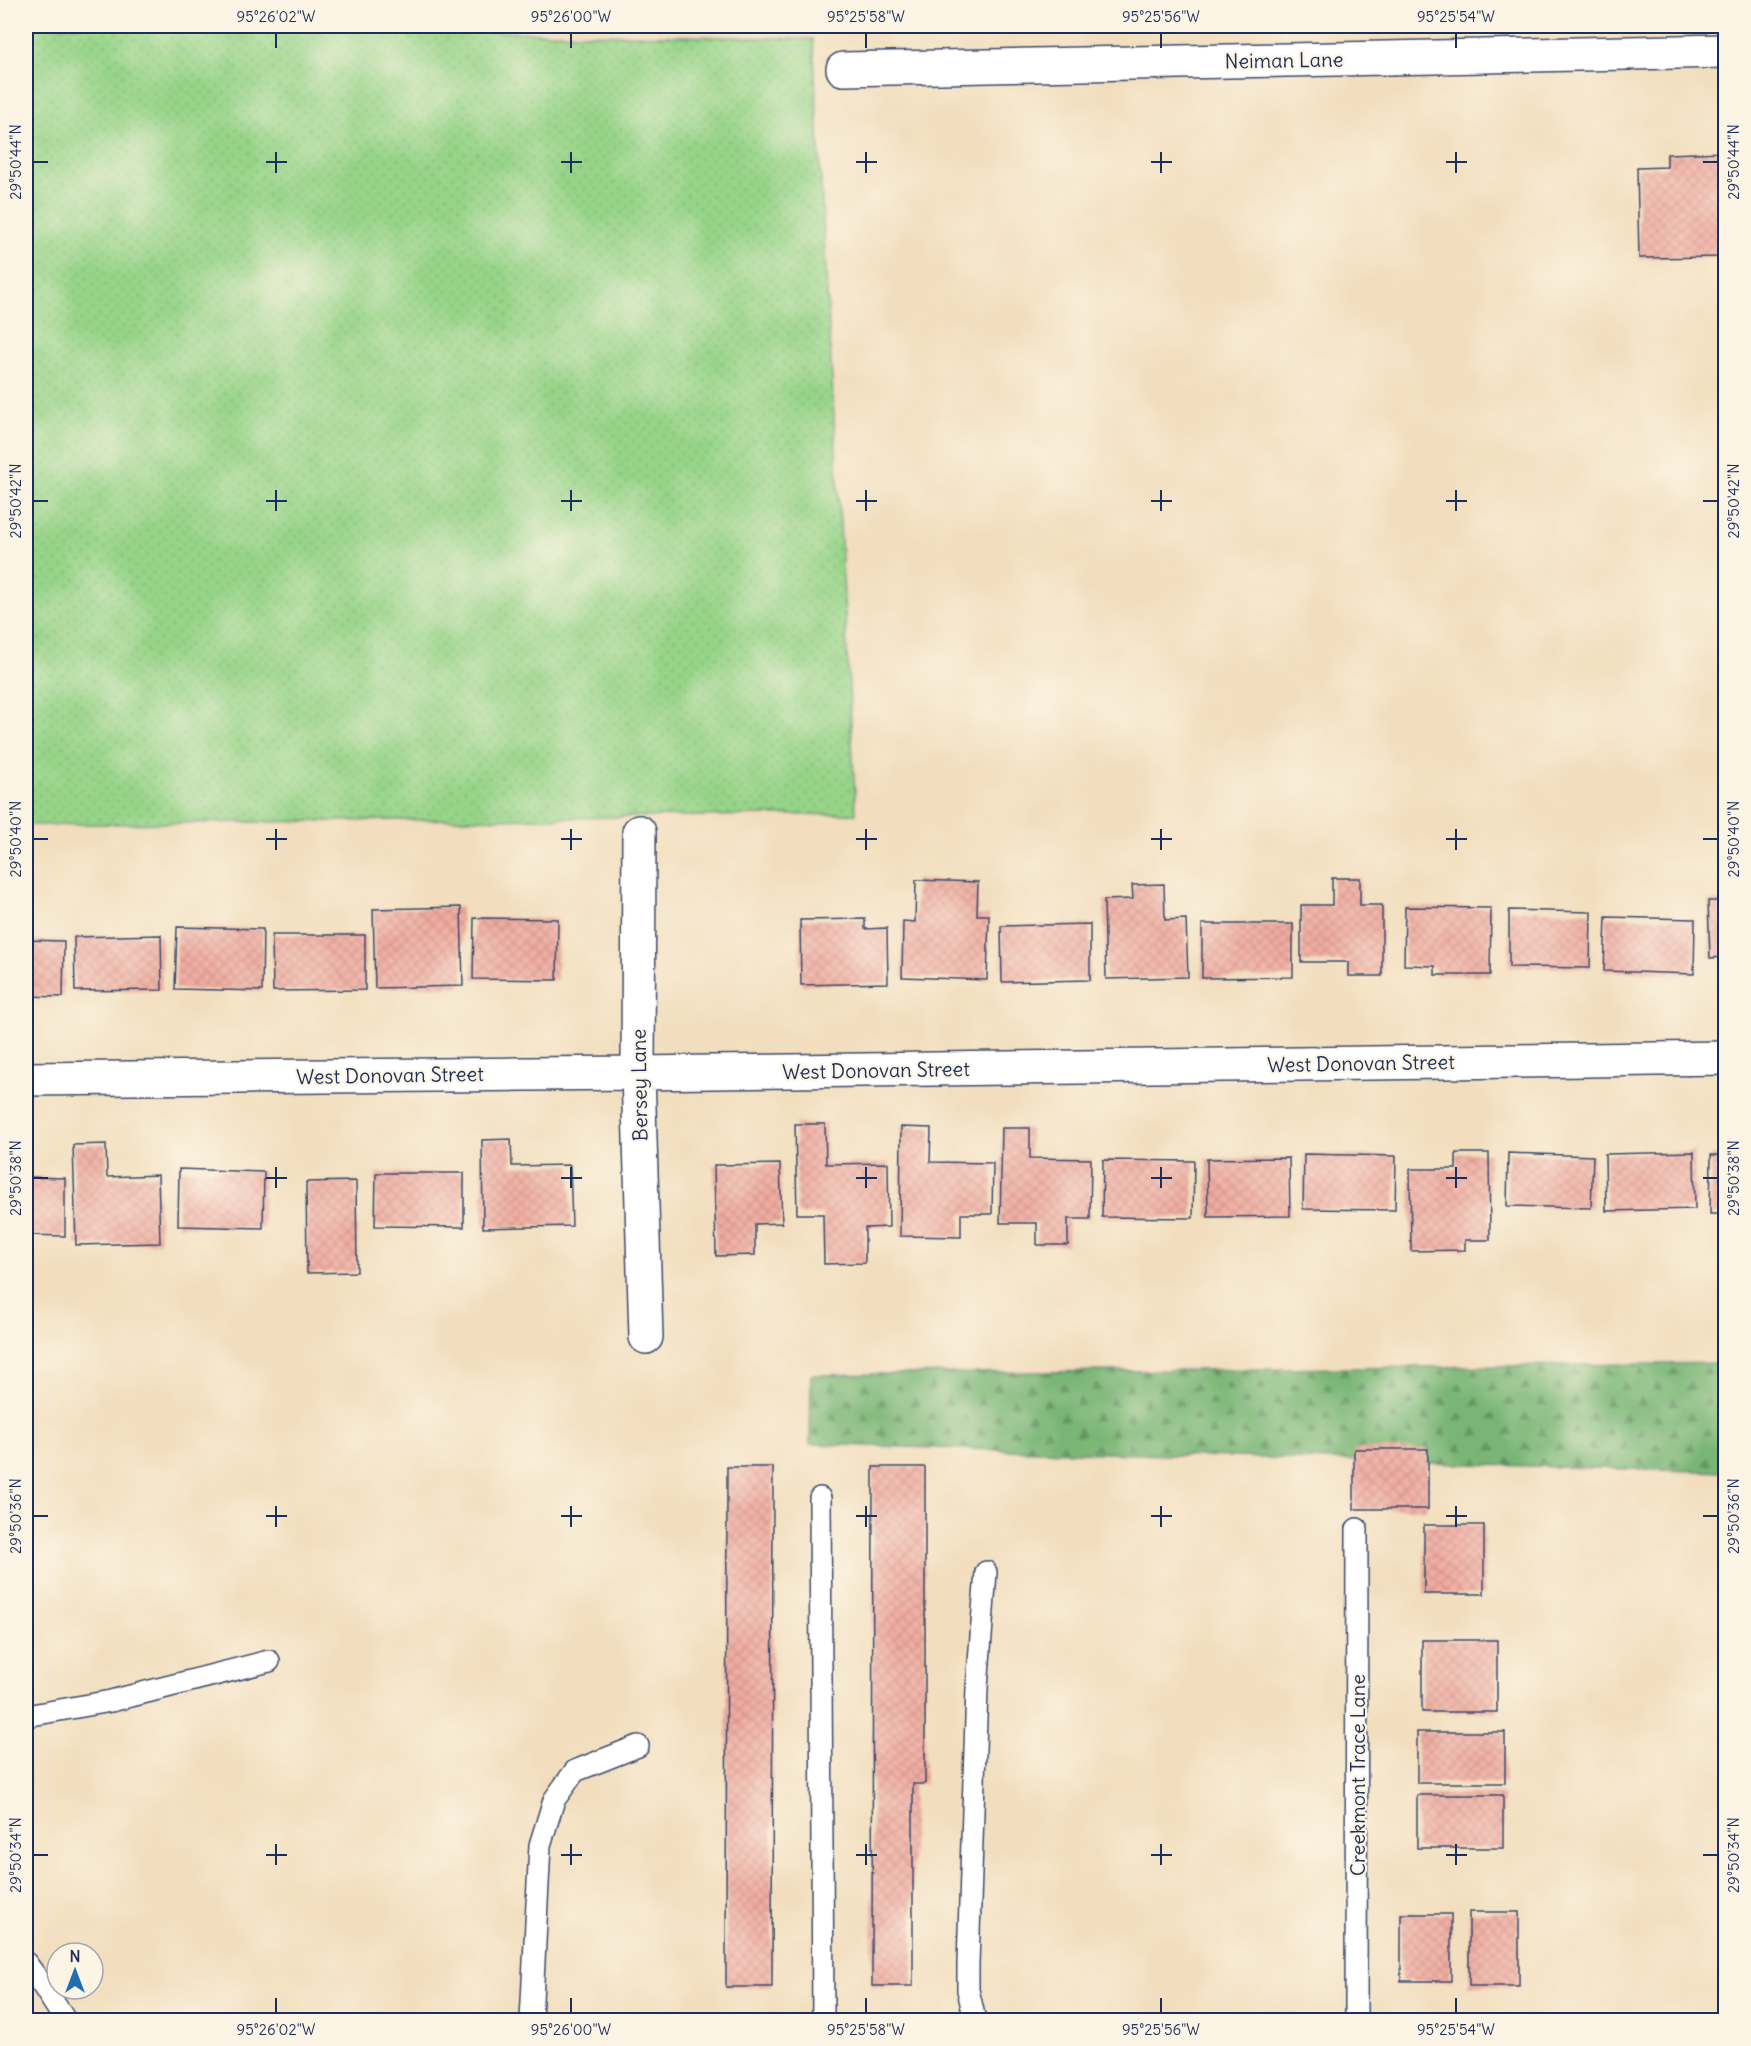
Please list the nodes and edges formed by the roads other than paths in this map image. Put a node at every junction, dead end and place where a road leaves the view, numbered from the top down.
1 (1725, 51) edge
2 (843, 69) dead end
3 (639, 832) dead end
4 (1725, 1058) edge
5 (638, 1073) junction
6 (26, 1079) edge
7 (646, 1337) dead end
8 (820, 1498) dead end
9 (1357, 1529) dead end
10 (986, 1572) dead end
11 (269, 1661) dead end
12 (26, 1716) edge
13 (638, 1746) dead end
14 (26, 1963) edge
15 (65, 2020) edge
16 (531, 2020) edge
17 (823, 2020) edge
18 (975, 2020) edge
19 (1356, 2020) edge

1 - 2 street, Neiman Lane
3 - 5 street, Bersey Lane
4 - 5 street, West Donovan Street
5 - 6 street, West Donovan Street
5 - 7 street, Bersey Lane
8 - 17 lane
9 - 19 lane, Creekmont Trace Lane
10 - 18 lane
11 - 12 lane
13 - 16 lane
14 - 15 lane

